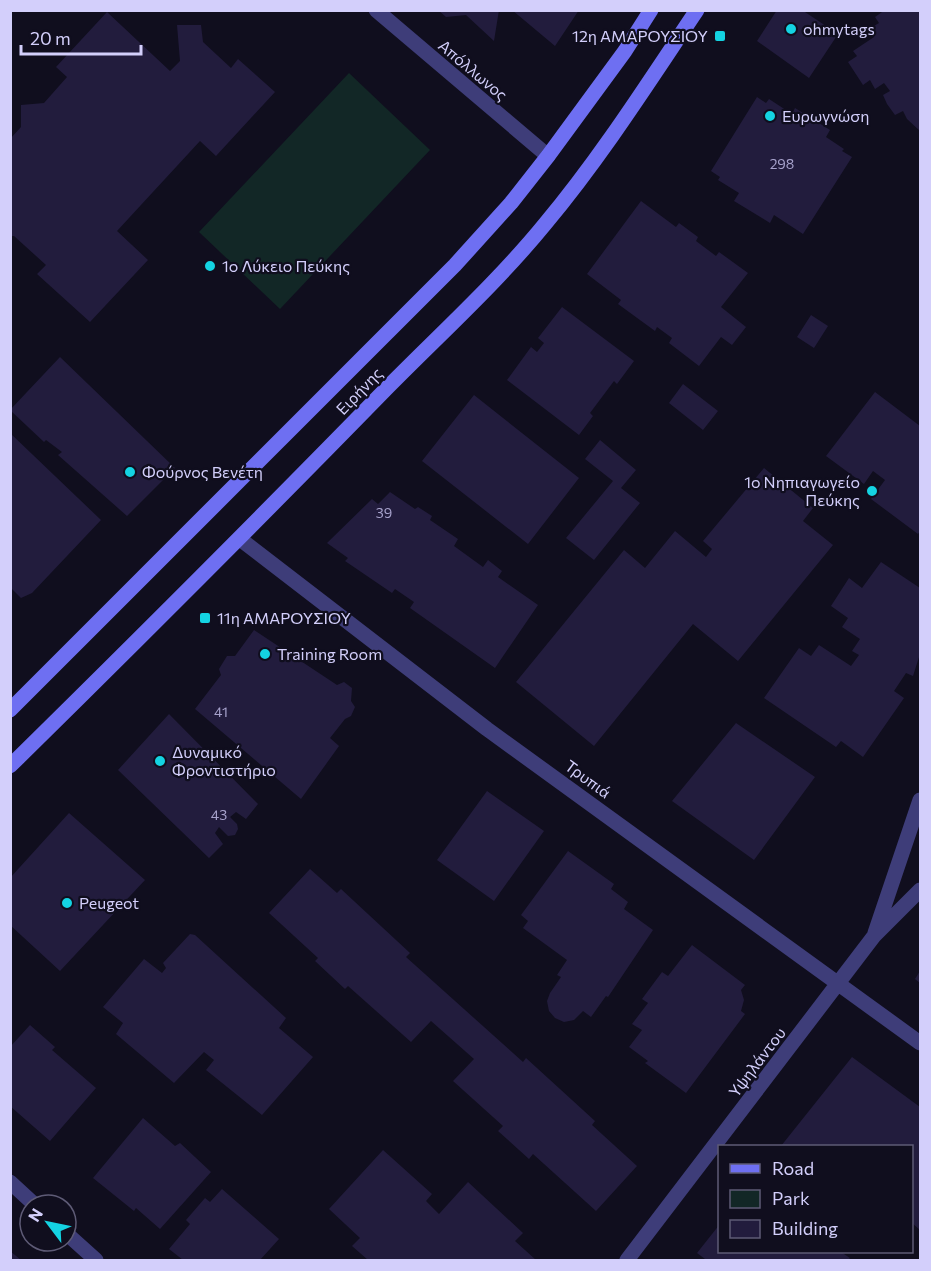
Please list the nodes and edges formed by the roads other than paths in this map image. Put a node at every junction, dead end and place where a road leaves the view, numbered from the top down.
1 (376, 10) edge
2 (651, 10) edge
3 (697, 10) edge
4 (548, 156) junction
5 (240, 539) junction
6 (10, 710) edge
7 (10, 766) edge
8 (921, 800) edge
9 (921, 890) edge
10 (874, 936) junction
11 (839, 983) junction
12 (921, 1043) edge
13 (10, 1182) edge
14 (22, 1193) edge
15 (78, 1244) edge
16 (96, 1260) edge
17 (627, 1260) edge

1 - 4 street, Απόλλωνος
2 - 4 main road, Ειρήνης
3 - 5 main road, Ειρήνης
4 - 6 main road, Ειρήνης
5 - 7 main road, Ειρήνης
5 - 11 street, Τρυπιά
8 - 10 street
9 - 10 street, Υψηλάντου
10 - 11 street, Υψηλάντου
11 - 12 street, Τρυπιά
11 - 17 street, Υψηλάντου
13 - 14 street
15 - 16 street

